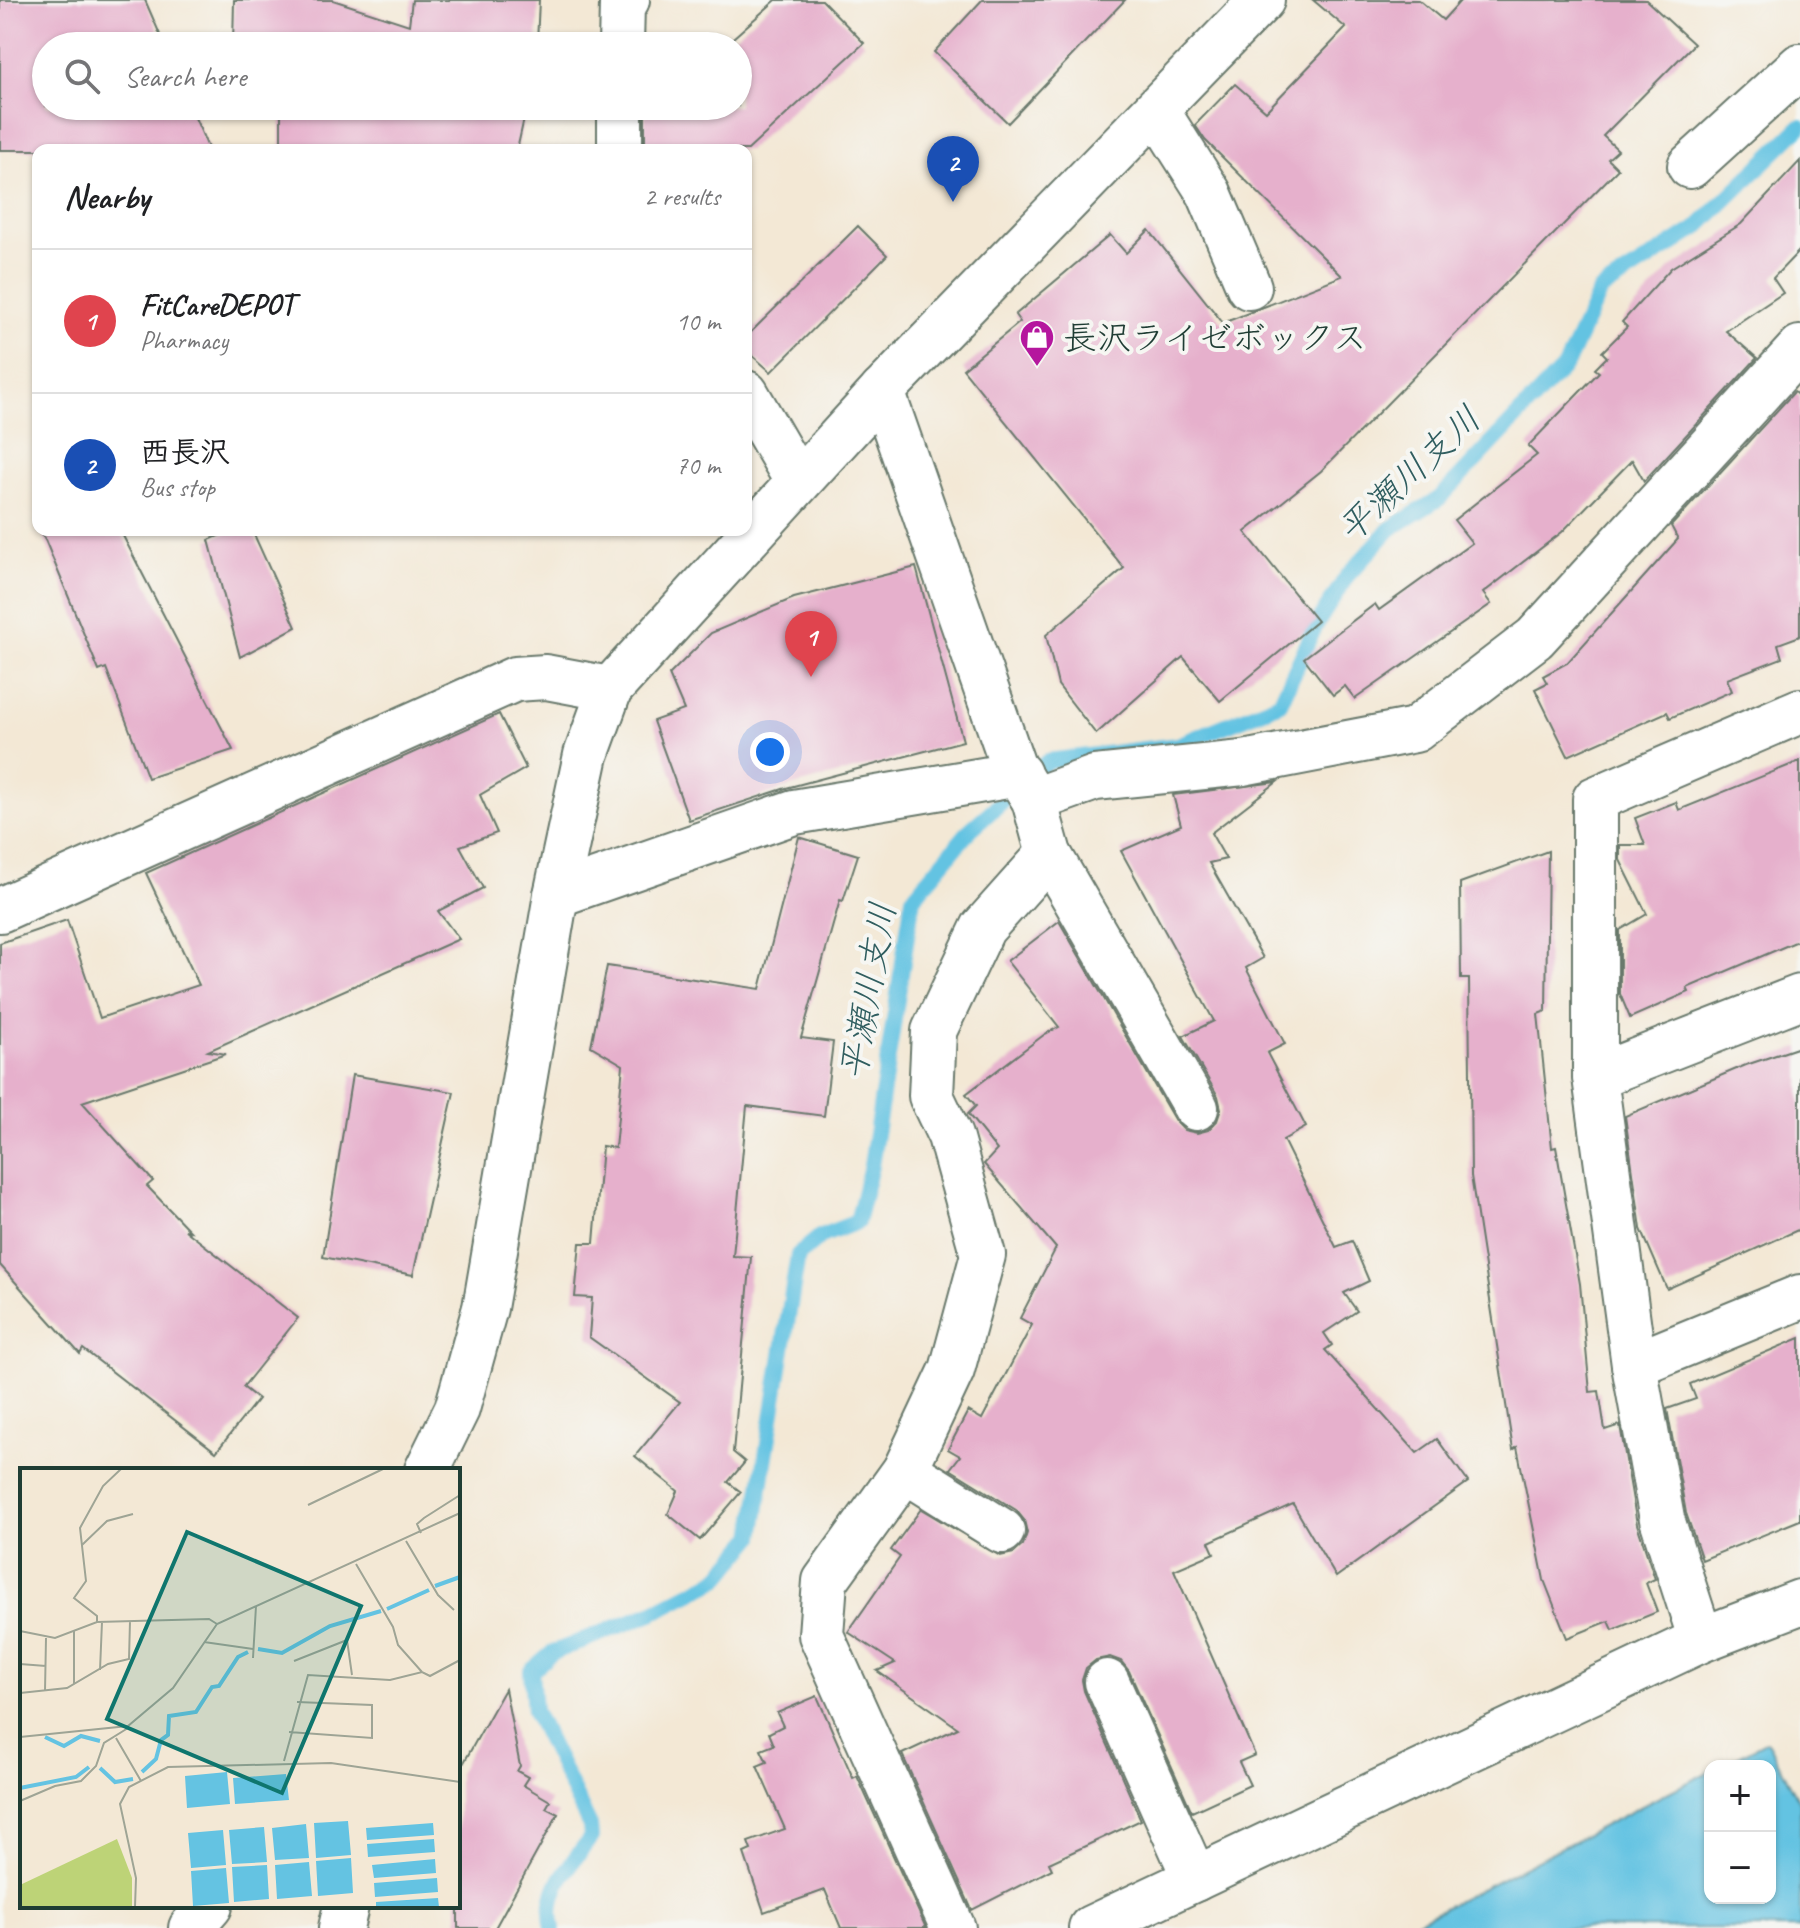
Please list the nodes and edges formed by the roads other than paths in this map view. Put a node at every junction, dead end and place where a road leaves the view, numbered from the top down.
1 (627, 0) edge
2 (1262, 0) edge
3 (621, 32) edge
4 (1800, 66) edge
5 (1157, 111) junction
6 (620, 120) edge
7 (620, 144) edge
8 (1690, 166) dead end
9 (1249, 287) dead end
10 (1800, 348) edge
11 (882, 391) junction
12 (752, 403) edge
13 (797, 481) junction
14 (752, 531) edge
15 (748, 536) edge
16 (610, 689) junction
17 (1800, 711) edge
18 (1028, 790) junction
19 (1049, 854) junction
20 (556, 895) junction
21 (0, 910) edge
22 (1800, 997) edge
23 (1595, 1077) junction
24 (1196, 1108) dead end
25 (1800, 1297) edge
26 (1634, 1365) junction
27 (428, 1468) edge
28 (905, 1470) junction
29 (1002, 1531) dead end
30 (1800, 1602) edge
31 (1701, 1640) junction
32 (1107, 1682) dead end
33 (1195, 1879) junction
34 (346, 1908) edge
35 (341, 1928) edge
36 (953, 1928) edge
37 (1091, 1928) edge

1 - 3 street
2 - 5 street
4 - 8 street
5 - 9 street
5 - 11 street
6 - 7 street
10 - 18 street
11 - 13 street
11 - 18 street
12 - 13 street
13 - 14 street
15 - 16 street
16 - 20 street
16 - 21 street
17 - 23 street
18 - 19 street
18 - 20 street
19 - 24 street
19 - 28 street
20 - 27 street
22 - 23 street
23 - 26 street
25 - 26 street
26 - 31 street
28 - 29 street
28 - 36 street
30 - 31 street
31 - 33 street
32 - 33 street
33 - 37 street
34 - 35 street

